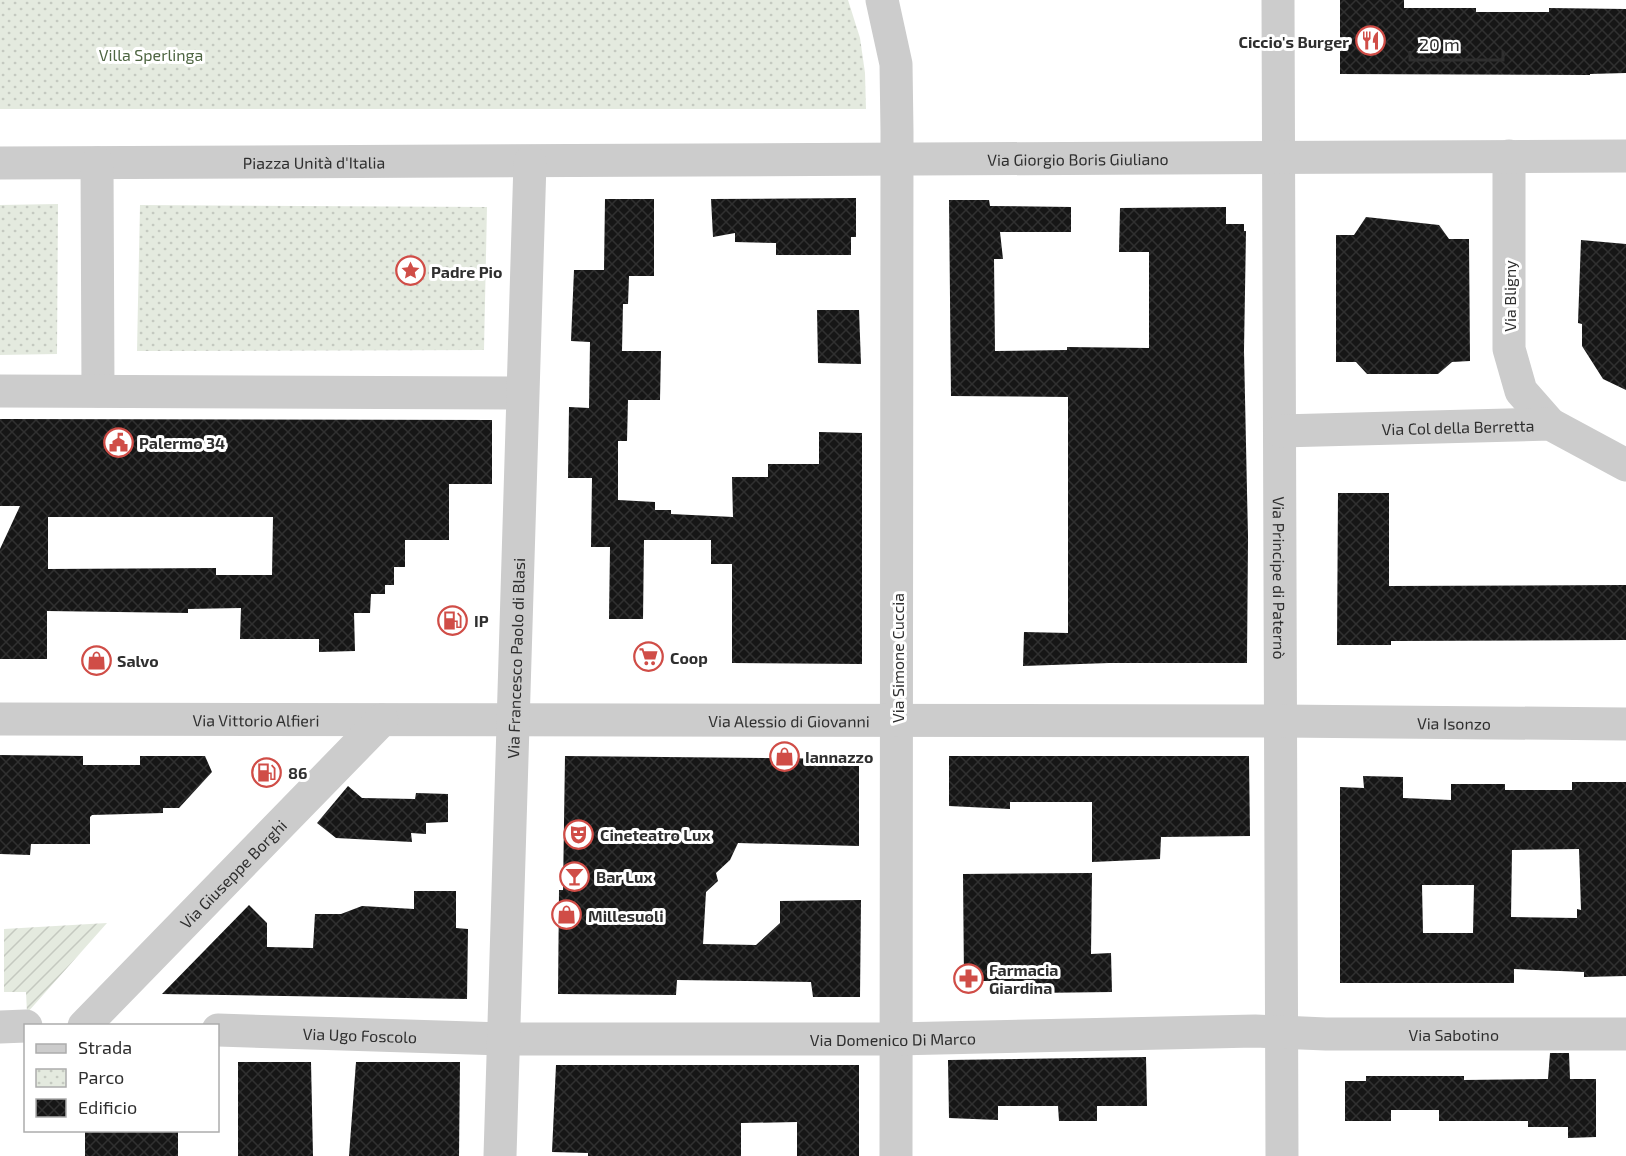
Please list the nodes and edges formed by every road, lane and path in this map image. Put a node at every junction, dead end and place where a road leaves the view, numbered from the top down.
1 (882, 0) edge
2 (1278, 0) edge
3 (1509, 156) junction
4 (1626, 156) edge
5 (1279, 158) junction
6 (897, 160) junction
7 (530, 162) junction
8 (0, 163) edge
9 (98, 163) junction
10 (0, 391) edge
11 (98, 391) junction
12 (522, 393) junction
13 (1550, 424) junction
14 (1280, 431) junction
15 (1626, 465) edge
16 (0, 719) edge
17 (382, 720) junction
18 (513, 720) junction
19 (897, 721) junction
20 (1280, 721) junction
21 (1626, 724) edge
22 (86, 1024) edge
23 (0, 1026) edge
24 (24, 1026) edge
25 (219, 1030) edge
26 (1281, 1031) junction
27 (1626, 1034) edge
28 (503, 1039) junction
29 (895, 1040) junction
30 (500, 1156) edge
31 (896, 1156) edge
32 (1282, 1156) edge

1 - 6 street, Via Simone Cuccia
2 - 5 street, Via Principe di Paternò
3 - 4 street, Via Giorgio Boris Giuliano
3 - 5 street, Via Giorgio Boris Giuliano
3 - 13 street, Via Bligny
5 - 6 street, Via Giorgio Boris Giuliano
5 - 14 street, Via Principe di Paternò
6 - 7 street, Via Giorgio Boris Giuliano
6 - 19 street, Via Simone Cuccia
7 - 9 street, Piazza Unità d'Italia
7 - 12 street, Via Francesco Paolo di Blasi
8 - 9 street, Piazza Unità d'Italia
9 - 11 street
10 - 11 street
11 - 12 street
12 - 18 street, Via Francesco Paolo di Blasi
13 - 14 street, Via Col della Berretta
13 - 15 street, Via Col della Berretta
14 - 20 street, Via Principe di Paternò
16 - 17 street, Via Vittorio Alfieri
17 - 18 street, Via Vittorio Alfieri
17 - 22 street, Via Giuseppe Borghi
18 - 19 street, Via Alessio di Giovanni
18 - 28 street, Via Francesco Paolo di Blasi
19 - 20 street, Via Alessio di Giovanni
19 - 29 street, Via Simone Cuccia
20 - 21 street, Via Isonzo
20 - 26 street, Via Principe di Paternò
23 - 24 street
25 - 28 street, Via Ugo Foscolo
26 - 27 street, Via Sabotino
26 - 29 street, Via Domenico Di Marco
26 - 32 street, Via Principe di Paternò
28 - 29 street, Via Domenico Di Marco
28 - 30 street, Via Francesco Paolo di Blasi
29 - 31 street, Via Simone Cuccia

